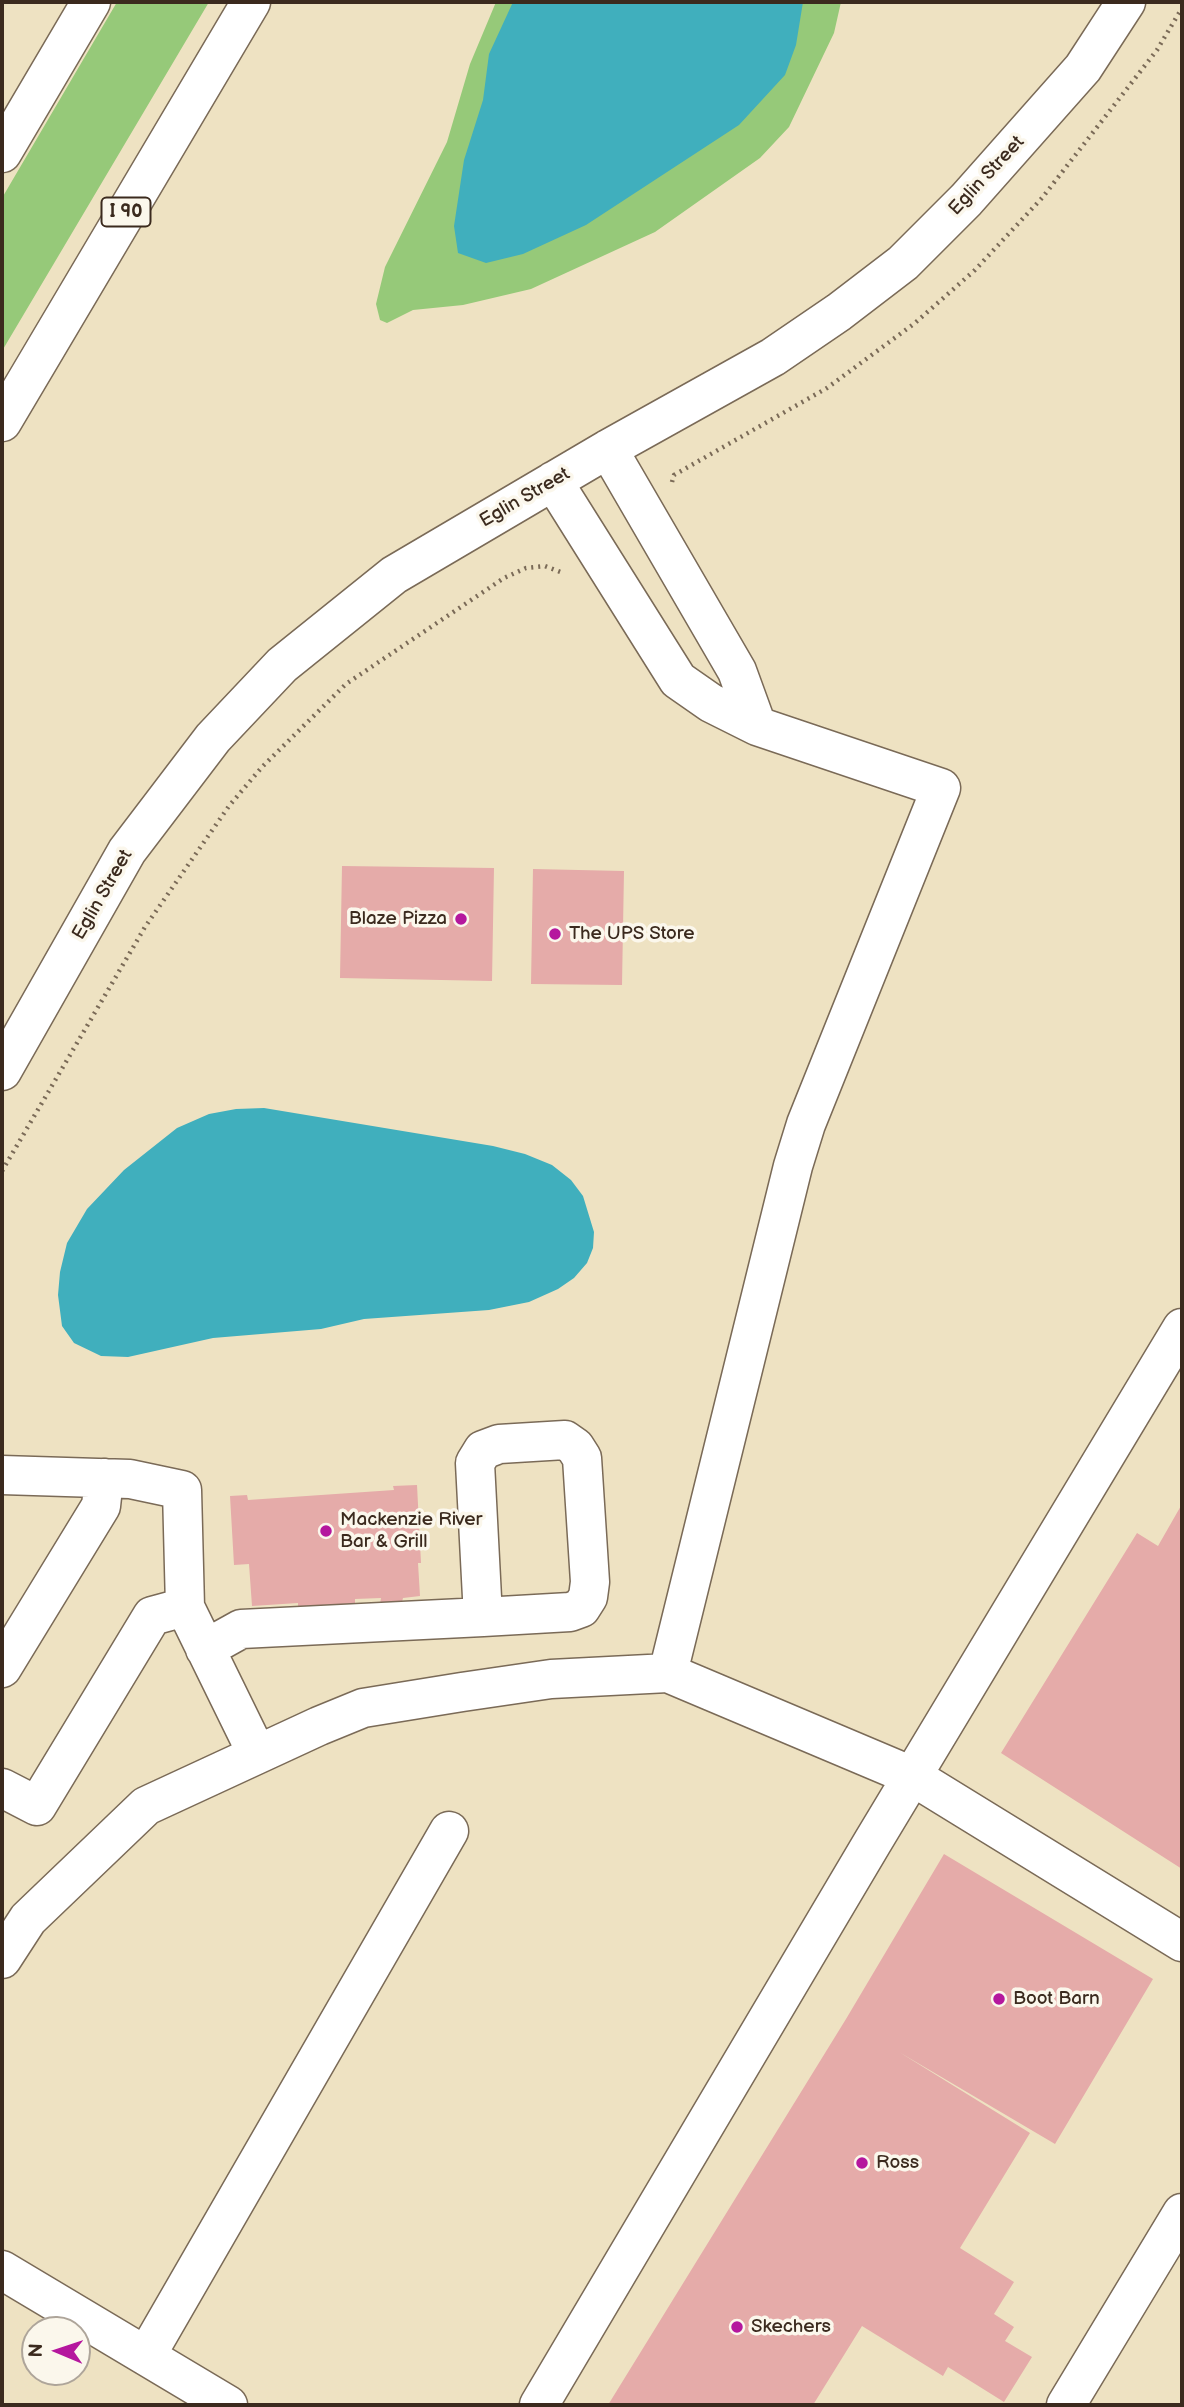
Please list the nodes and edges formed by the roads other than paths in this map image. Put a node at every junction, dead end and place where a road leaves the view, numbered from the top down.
1 (89, 2) edge
2 (251, 2) edge
3 (1126, 2) edge
4 (9, 141) edge
5 (2, 422) edge
6 (608, 449) junction
7 (553, 481) junction
8 (757, 726) junction
9 (2, 1071) edge
10 (1182, 1328) edge
11 (2, 1475) edge
12 (104, 1478) junction
13 (185, 1606) junction
14 (483, 1616) junction
15 (205, 1649) junction
16 (2, 1668) edge
17 (668, 1673) junction
18 (257, 1754) junction
19 (912, 1776) junction
20 (2, 1788) edge
21 (449, 1831) dead end
22 (7, 1938) edge
23 (1182, 1942) edge
24 (1182, 2213) edge
25 (2, 2270) edge
26 (146, 2356) junction
27 (228, 2405) edge
28 (539, 2405) edge
29 (1066, 2405) edge

1 - 4 main road
2 - 5 main road, I 90
3 - 6 main road, Eglin Street
6 - 7 main road, Eglin Street
6 - 8 main road
7 - 8 main road
7 - 9 main road, Eglin Street
8 - 17 main road
10 - 19 main road
11 - 12 main road
12 - 13 main road
12 - 16 main road
13 - 15 main road
13 - 20 main road
14 - 14 main road
14 - 15 main road
15 - 18 main road
17 - 18 main road
17 - 19 main road
18 - 22 main road
19 - 23 main road
19 - 28 main road
21 - 26 main road
24 - 29 main road
25 - 26 main road
26 - 27 main road

